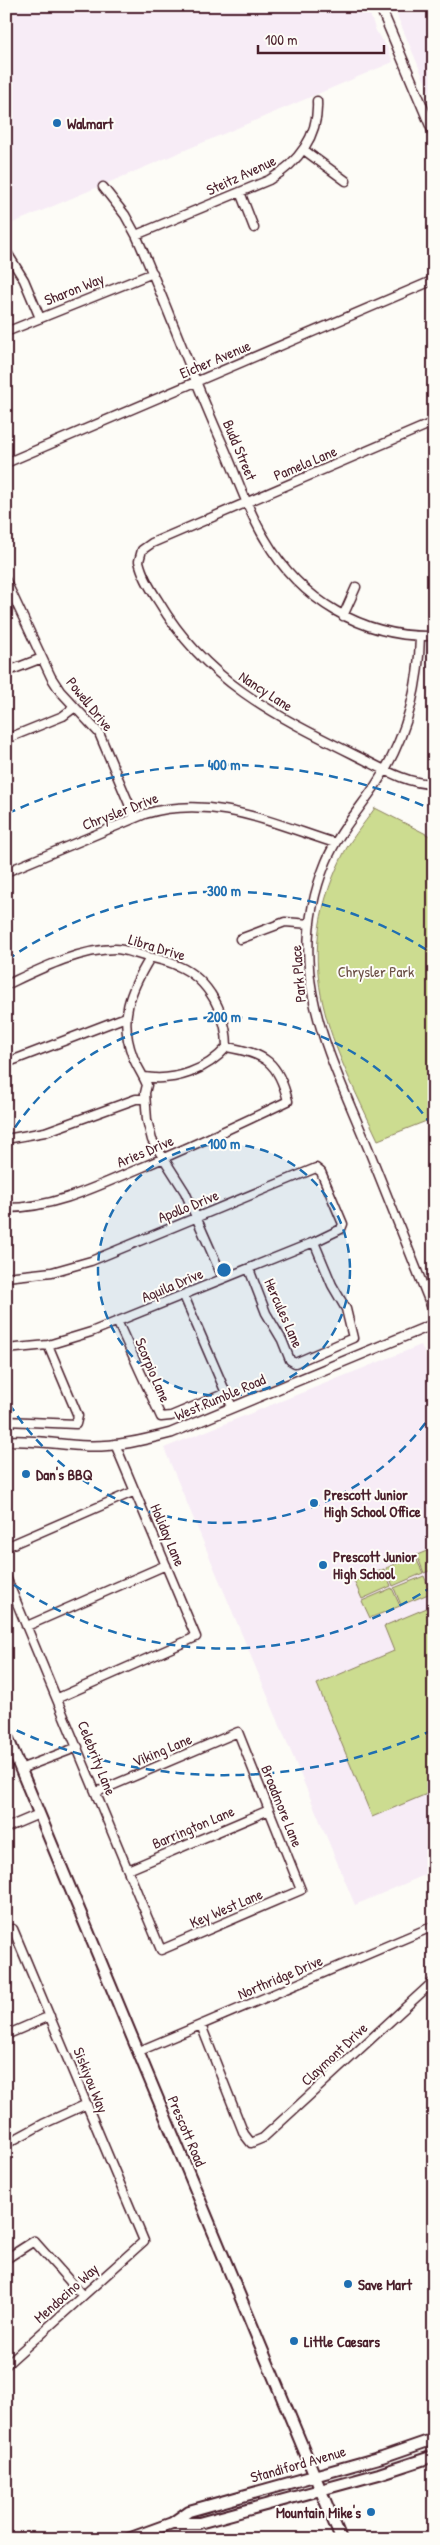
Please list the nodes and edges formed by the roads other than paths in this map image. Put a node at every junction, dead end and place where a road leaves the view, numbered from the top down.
1 (380, 6) edge
2 (317, 101) dead end
3 (434, 134) edge
4 (304, 150) junction
5 (346, 181) dead end
6 (103, 187) dead end
7 (240, 192) junction
8 (254, 228) dead end
9 (136, 235) junction
10 (6, 251) edge
11 (153, 273) junction
12 (434, 280) edge
13 (40, 318) junction
14 (6, 332) edge
15 (195, 382) junction
16 (432, 423) dead end
17 (6, 463) edge
18 (248, 503) junction
19 (139, 556) joint
20 (6, 581) edge
21 (356, 587) dead end
22 (9, 597) edge
23 (343, 616) junction
24 (420, 636) junction
25 (434, 636) edge
26 (42, 658) junction
27 (6, 672) edge
28 (75, 707) junction
29 (6, 739) edge
30 (385, 769) junction
31 (434, 784) edge
32 (135, 818) junction
33 (335, 843) junction
34 (6, 872) edge
35 (310, 924) junction
36 (240, 939) dead end
37 (150, 958) junction
38 (6, 985) edge
39 (126, 1017) junction
40 (227, 1047) junction
41 (6, 1062) edge
42 (144, 1076) junction
43 (145, 1099) junction
44 (6, 1139) edge
45 (164, 1158) junction
46 (6, 1208) edge
47 (196, 1218) junction
48 (343, 1227) joint
49 (314, 1242) junction
50 (249, 1269) junction
51 (6, 1277) edge
52 (222, 1278) junction
53 (184, 1296) junction
54 (434, 1313) edge
55 (118, 1323) junction
56 (434, 1324) edge
57 (48, 1345) junction
58 (6, 1349) edge
59 (227, 1395) junction
60 (232, 1407) junction
61 (6, 1421) edge
62 (6, 1441) edge
63 (115, 1444) junction
64 (135, 1491) junction
65 (6, 1547) edge
66 (166, 1565) junction
67 (6, 1577) edge
68 (27, 1626) junction
69 (58, 1698) junction
70 (238, 1732) joint
71 (6, 1734) edge
72 (78, 1747) junction
73 (11, 1757) edge
74 (20, 1769) junction
75 (96, 1792) junction
76 (269, 1810) junction
77 (39, 1814) junction
78 (6, 1828) edge
79 (128, 1870) junction
80 (301, 1890) joint
81 (434, 1926) edge
82 (10, 1930) edge
83 (162, 1950) joint
84 (434, 1980) edge
85 (50, 2016) junction
86 (201, 2025) junction
87 (6, 2035) edge
88 (138, 2052) junction
89 (87, 2104) junction
90 (6, 2144) edge
91 (144, 2242) joint
92 (6, 2259) edge
93 (83, 2296) junction
94 (6, 2364) edge
95 (434, 2439) edge
96 (434, 2456) edge
97 (314, 2475) junction
98 (321, 2490) junction
99 (172, 2523) junction
100 (128, 2539) edge
101 (341, 2539) edge

1 - 3 street
2 - 4 street, Steitz Avenue
4 - 5 street
4 - 7 street, Steitz Avenue
6 - 9 street, Budd Street
7 - 8 street
7 - 9 street, Steitz Avenue
9 - 11 street, Budd Street
10 - 13 street
11 - 13 street, Sharon Way
11 - 15 street, Budd Street
12 - 15 street, Eicher Avenue
13 - 14 street, Sharon Way
15 - 17 street, Eicher Avenue
15 - 18 street, Budd Street
16 - 18 street, Pamela Lane
18 - 19 street, Pamela Lane
18 - 23 street, Budd Street
19 - 30 street, Nancy Lane
20 - 22 street, Powell Drive
21 - 23 street
22 - 26 street, Powell Drive
23 - 24 street, Budd Street
24 - 25 street, Budd Street
24 - 30 street, Park Place
26 - 27 street
26 - 28 street, Powell Drive
28 - 29 street
28 - 32 street, Powell Drive
30 - 31 street, Nancy Lane
30 - 33 street, Park Place
32 - 33 street, Chrysler Drive
32 - 34 street, Chrysler Drive
33 - 35 street, Park Place
35 - 36 street
35 - 54 street, Park Place
37 - 38 street, Libra Drive
37 - 39 street
37 - 40 street, Libra Drive
39 - 41 street
39 - 42 street
40 - 42 street
40 - 45 street, Aries Drive
42 - 43 street
43 - 44 street
43 - 45 street
45 - 46 street, Aries Drive
45 - 47 street
47 - 48 street, Apollo Drive
47 - 51 street, Apollo Drive
47 - 52 street
48 - 49 street, Aquila Drive
49 - 50 street, Aquila Drive
49 - 50 street, Hercules Lane
50 - 52 street, Aquila Drive
52 - 53 street, Aquila Drive
53 - 55 street, Aquila Drive
53 - 59 street
55 - 57 street, Aquila Drive
55 - 59 street, Scorpio Lane
56 - 60 street, West Rumble Road
57 - 58 street, Aquila Drive
57 - 61 street
59 - 60 street
60 - 63 street, West Rumble Road
62 - 63 street, West Rumble Road
63 - 64 street, Holiday Lane
64 - 65 street
64 - 66 street, Holiday Lane
66 - 68 street
66 - 69 street, Holiday Lane
67 - 68 street, Celebrity Lane
68 - 69 street, Celebrity Lane
69 - 72 street, Celebrity Lane
70 - 75 street, Viking Lane
70 - 76 street, Broadmore Lane
71 - 73 main road, Prescott Road
72 - 74 street
72 - 75 street, Celebrity Lane
73 - 74 main road, Prescott Road
74 - 77 main road, Prescott Road
75 - 79 street, Celebrity Lane
76 - 79 street, Barrington Lane
76 - 80 street, Broadmore Lane
77 - 78 street
77 - 88 main road, Prescott Road
79 - 83 street, Celebrity Lane
80 - 83 street, Key West Lane
81 - 86 street, Northridge Drive
82 - 85 street, Siskiyou Way
84 - 86 street, Claymont Drive
85 - 87 street
85 - 89 street, Siskiyou Way
86 - 88 street, Northridge Drive
88 - 97 main road, Prescott Road
89 - 90 street
89 - 91 street, Siskiyou Way
91 - 93 street, Mendocino Way
92 - 93 street
93 - 94 street, Mendocino Way
95 - 97 main road, Standiford Avenue
96 - 98 main road, Standiford Avenue
97 - 98 main road, Prescott Road
97 - 99 main road, Standiford Avenue
98 - 99 main road, Standiford Avenue
98 - 101 main road, Prescott Road
99 - 100 main road, Standiford Avenue

